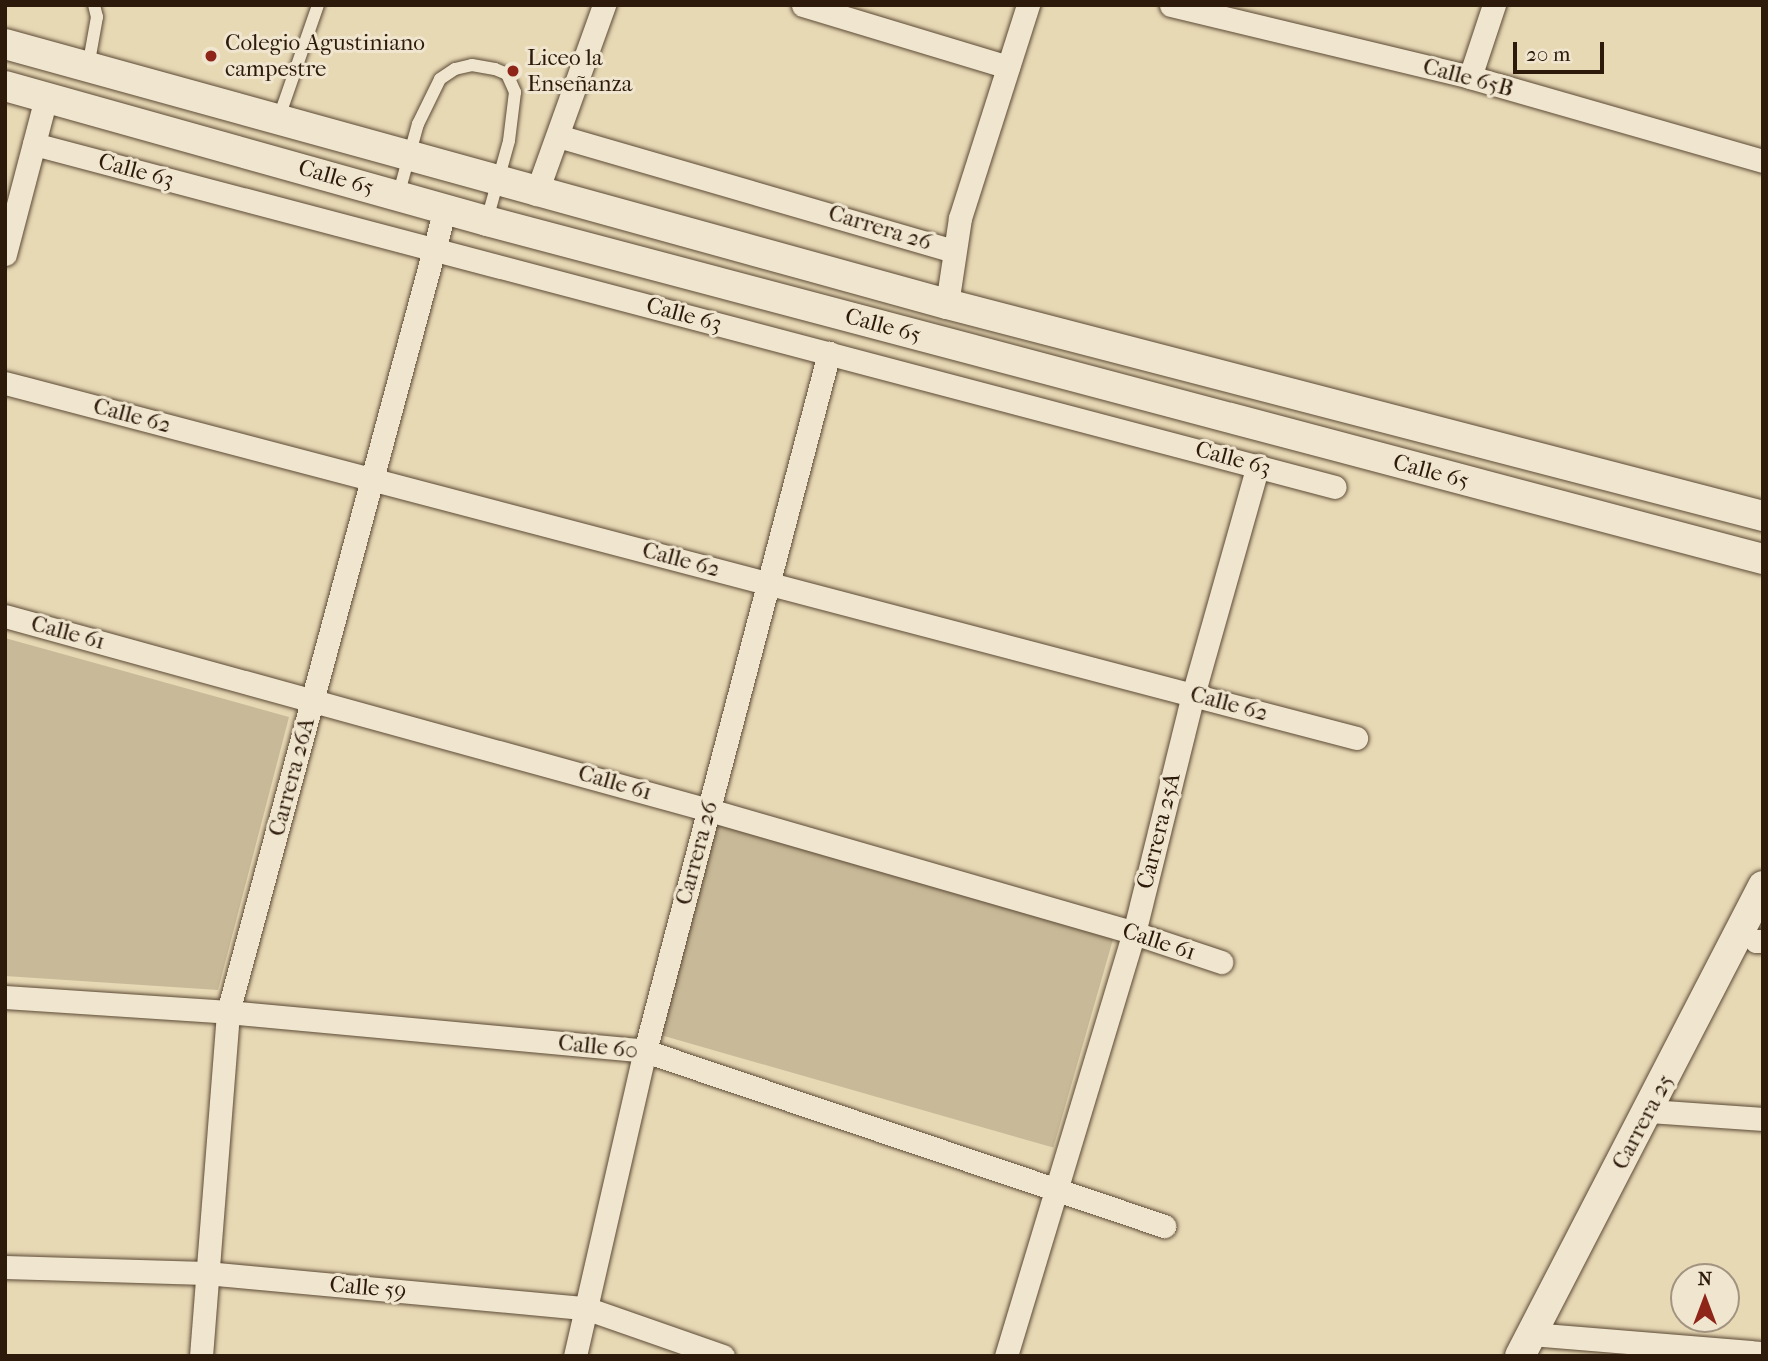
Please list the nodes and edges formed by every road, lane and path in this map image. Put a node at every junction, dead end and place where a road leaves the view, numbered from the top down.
1 (94, 5) edge
2 (318, 5) edge
3 (604, 5) edge
4 (803, 5) edge
5 (1028, 5) edge
6 (1171, 5) edge
7 (1494, 5) edge
8 (5, 44) edge
9 (88, 67) junction
10 (1007, 67) junction
11 (1470, 77) junction
12 (5, 86) edge
13 (46, 98) junction
14 (278, 121) junction
15 (558, 136) junction
16 (34, 144) junction
17 (409, 157) junction
18 (1763, 161) edge
19 (498, 182) junction
20 (536, 194) junction
21 (398, 196) junction
22 (446, 209) junction
23 (487, 221) junction
24 (434, 249) junction
25 (954, 251) junction
26 (5, 254) edge
27 (947, 304) junction
28 (830, 353) junction
29 (5, 383) edge
30 (1258, 465) junction
31 (372, 479) junction
32 (1335, 487) dead end
33 (1763, 516) edge
34 (1763, 559) edge
35 (768, 583) junction
36 (5, 616) edge
37 (1193, 695) junction
38 (313, 698) junction
39 (1356, 738) dead end
40 (709, 810) junction
41 (1763, 886) edge
42 (1133, 933) junction
43 (1221, 962) dead end
44 (5, 997) edge
45 (228, 1012) junction
46 (645, 1051) junction
47 (1650, 1111) junction
48 (1763, 1119) edge
49 (1058, 1194) junction
50 (1164, 1226) dead end
51 (5, 1267) edge
52 (206, 1273) junction
53 (585, 1308) junction
54 (1526, 1345) edge
55 (1763, 1353) edge
56 (201, 1356) edge
57 (575, 1356) edge
58 (723, 1356) edge
59 (1006, 1356) edge

1 - 9 lane
2 - 14 lane
3 - 15 street
4 - 10 street
5 - 10 street, Carrera 26
6 - 11 street, Calle 65B
7 - 11 street
8 - 9 street, Calle 65
9 - 14 street, Calle 65
10 - 25 street, Carrera 26
11 - 18 street, Calle 65B
12 - 13 street, Calle 65
13 - 16 street
13 - 21 street, Calle 65
14 - 17 street, Calle 65
15 - 20 street
15 - 25 street, Carrera 26
16 - 24 street, Calle 63
16 - 26 street
17 - 19 street, Calle 65
17 - 19 lane
17 - 21 lane
19 - 20 street, Calle 65
19 - 23 lane
20 - 27 street, Calle 65
21 - 22 street, Calle 65
22 - 23 street, Calle 65
22 - 24 street, Carrera 26A
23 - 34 street, Calle 65
24 - 28 street, Calle 63
24 - 31 street, Carrera 26A
25 - 27 street
27 - 33 street, Calle 65
28 - 30 street, Calle 63
28 - 35 street, Carrera 26
29 - 31 street, Calle 62
30 - 32 street, Calle 63
30 - 37 street, Carrera 25A
31 - 35 street, Calle 62
31 - 38 street, Carrera 26A
35 - 37 street, Calle 62
35 - 40 street, Carrera 26
36 - 38 street, Calle 61
37 - 39 street, Calle 62
37 - 42 street, Carrera 25A
38 - 40 street, Calle 61
38 - 45 street, Carrera 26A
40 - 42 street, Calle 61
40 - 46 street, Carrera 26
41 - 47 street, Carrera 25
42 - 43 street, Calle 61
42 - 49 street, Carrera 25A
44 - 45 street, Calle 60
45 - 46 street, Calle 60
45 - 52 street, Carrera 26A
46 - 49 street, Calle 60
46 - 53 street, Carrera 26
47 - 48 street
47 - 54 street, Carrera 25
49 - 50 street, Calle 60
49 - 59 street, Carrera 25A
51 - 52 street, Calle 59
52 - 53 street, Calle 59
52 - 56 street, Carrera 26A
53 - 57 street, Carrera 26
53 - 58 street, Calle 59
54 - 55 street

